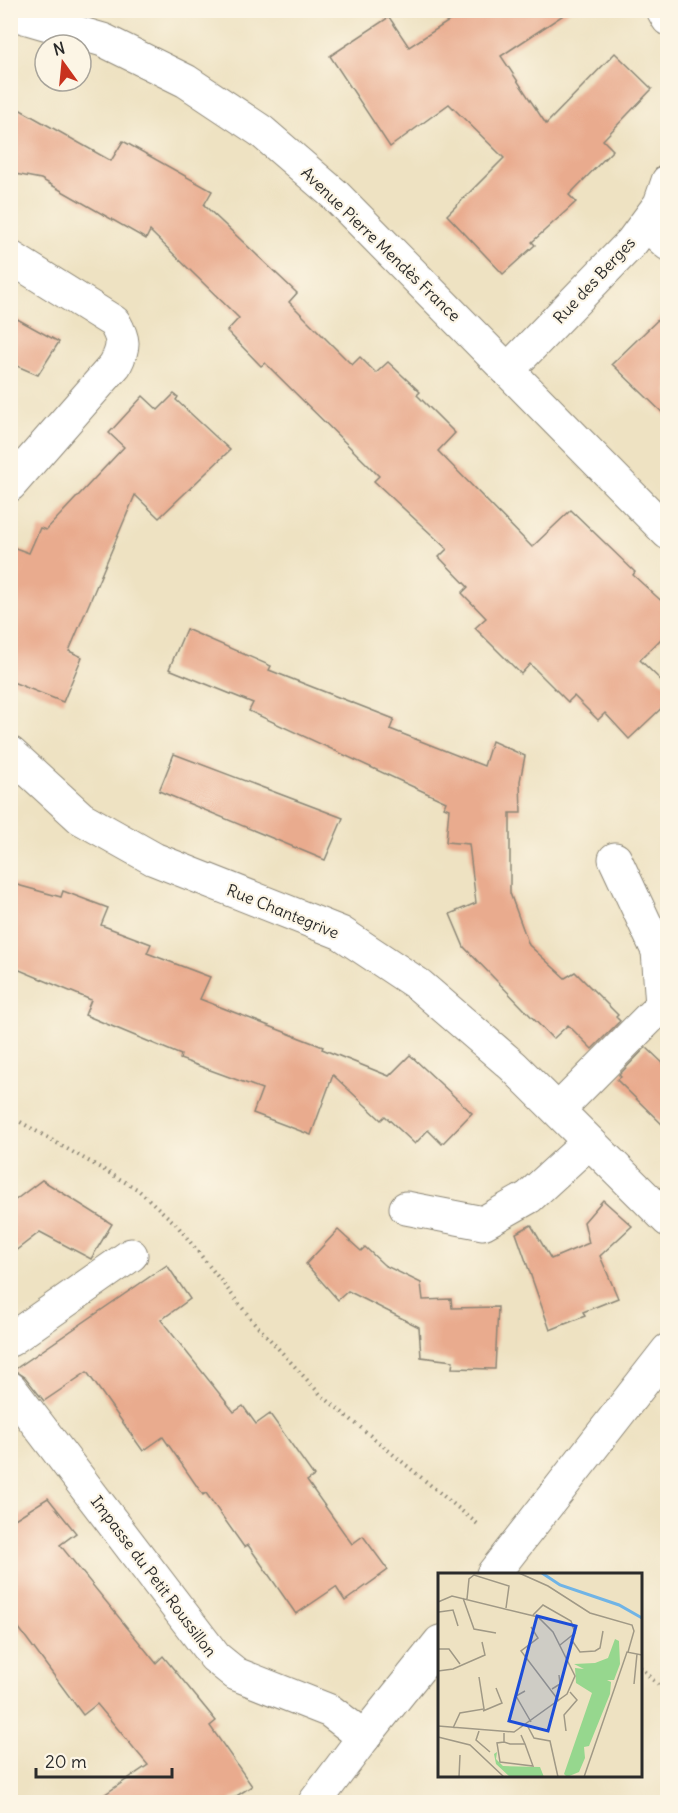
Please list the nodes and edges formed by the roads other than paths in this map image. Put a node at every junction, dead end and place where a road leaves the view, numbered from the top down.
1 (663, 10) edge
2 (10, 13) edge
3 (668, 19) edge
4 (668, 181) edge
5 (657, 234) edge
6 (10, 256) edge
7 (508, 370) junction
8 (10, 485) edge
9 (668, 533) edge
10 (10, 753) edge
11 (615, 859) dead end
12 (558, 1110) junction
13 (589, 1142) junction
14 (406, 1208) dead end
15 (668, 1220) edge
16 (131, 1255) dead end
17 (10, 1340) edge
18 (668, 1350) edge
19 (10, 1388) edge
20 (502, 1563) edge
21 (438, 1644) edge
22 (364, 1737) junction
23 (319, 1801) edge

1 - 3 street
2 - 7 street, Avenue Pierre Mendès France
4 - 5 street, Rue des Berges
5 - 7 street, Rue des Berges
6 - 8 street
7 - 9 street, Avenue Pierre Mendès France
10 - 12 street, Rue Chantegrive
11 - 12 street
12 - 13 street, Rue Chantegrive
13 - 14 street
13 - 15 street, Rue Chantegrive
16 - 17 street
18 - 20 street
19 - 22 street, Impasse du Petit Roussillon
21 - 22 street
22 - 23 street

